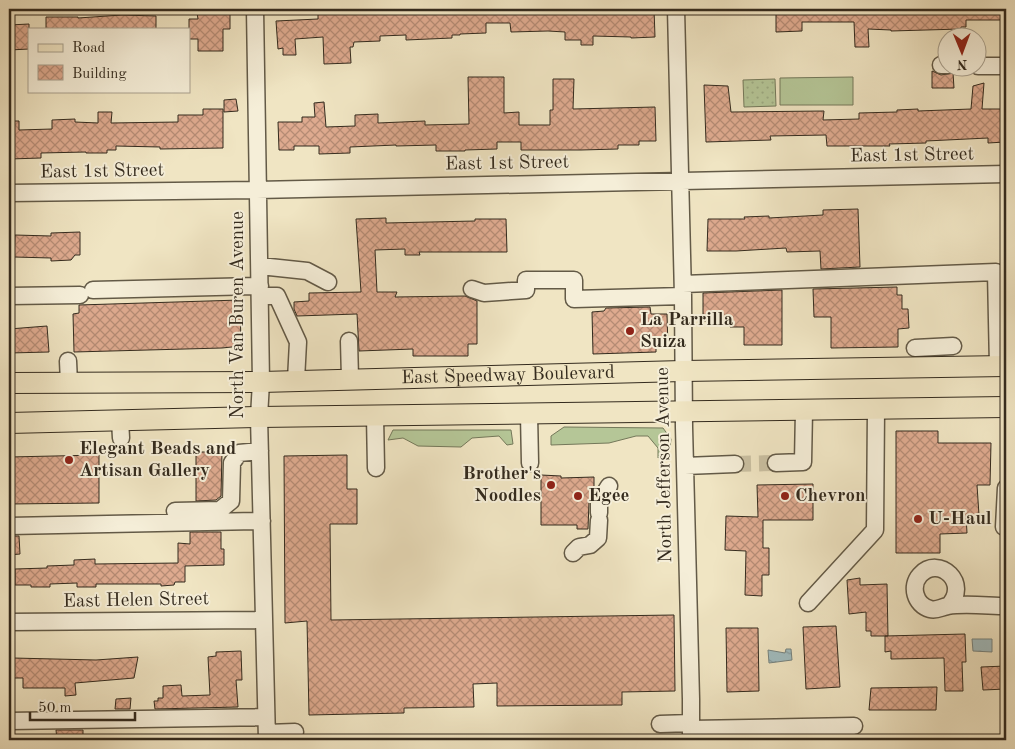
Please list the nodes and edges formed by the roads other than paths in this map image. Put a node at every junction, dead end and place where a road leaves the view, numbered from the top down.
1 (255, 9) edge
2 (676, 9) edge
3 (988, 66) edge
4 (1006, 66) edge
5 (1006, 174) edge
6 (680, 181) junction
7 (257, 190) junction
8 (9, 193) edge
9 (260, 266) junction
10 (328, 282) dead end
11 (472, 289) dead end
12 (683, 290) junction
13 (260, 291) junction
14 (9, 296) edge
15 (1002, 320) edge
16 (349, 341) dead end
17 (953, 346) dead end
18 (915, 348) dead end
19 (68, 361) dead end
20 (1002, 366) edge
21 (682, 370) junction
22 (350, 378) junction
23 (296, 380) junction
24 (261, 382) junction
25 (9, 383) edge
26 (69, 383) junction
27 (1006, 407) edge
28 (876, 409) junction
29 (804, 410) junction
30 (683, 411) junction
31 (529, 414) junction
32 (375, 416) junction
33 (259, 417) junction
34 (9, 423) edge
35 (260, 451) junction
36 (530, 462) dead end
37 (776, 463) tunnel mouth
38 (736, 464) tunnel mouth
39 (685, 466) junction
40 (376, 468) dead end
41 (609, 486) dead end
42 (1006, 488) edge
43 (175, 511) dead end
44 (262, 521) junction
45 (9, 526) edge
46 (1004, 527) dead end
47 (573, 553) dead end
48 (808, 603) dead end
49 (948, 606) dead end
50 (1006, 606) edge
51 (264, 620) junction
52 (9, 622) edge
53 (9, 721) edge
54 (660, 724) dead end
55 (854, 726) dead end
56 (267, 730) edge
57 (691, 731) edge
58 (295, 732) dead end

1 - 7 street, North Van Buren Avenue
2 - 6 street, North Jefferson Avenue
3 - 4 street
5 - 6 street, East 1st Street
6 - 7 street, East 1st Street
6 - 12 street, North Jefferson Avenue
7 - 8 street, East 1st Street
7 - 9 street, North Van Buren Avenue
9 - 10 street
9 - 13 street, North Van Buren Avenue
11 - 12 street
12 - 15 street
12 - 21 street, North Jefferson Avenue
13 - 14 street
13 - 23 street
13 - 24 street, North Van Buren Avenue
15 - 20 street
16 - 22 street
17 - 18 street
19 - 26 street
20 - 21 main road, East Speedway Boulevard
21 - 22 main road, East Speedway Boulevard
21 - 30 street, North Jefferson Avenue
22 - 23 main road, East Speedway Boulevard
23 - 24 main road, East Speedway Boulevard
24 - 26 main road, East Speedway Boulevard
24 - 33 street, North Van Buren Avenue
25 - 26 main road, East Speedway Boulevard
27 - 28 main road, East Speedway Boulevard
28 - 29 main road, East Speedway Boulevard
28 - 48 street
29 - 30 main road, East Speedway Boulevard
29 - 37 street
30 - 31 main road, East Speedway Boulevard
30 - 39 street, North Jefferson Avenue
31 - 32 main road, East Speedway Boulevard
31 - 36 street
32 - 33 main road, East Speedway Boulevard
32 - 40 street
33 - 34 main road, East Speedway Boulevard
33 - 35 street, North Van Buren Avenue
35 - 43 street
35 - 44 street, North Van Buren Avenue
38 - 39 street
39 - 57 street, North Jefferson Avenue
41 - 47 street
42 - 46 street
44 - 45 street
44 - 51 street, North Van Buren Avenue
49 - 50 street
51 - 52 street, East Helen Street
51 - 56 street, North Van Buren Avenue
53 - 56 street
54 - 57 street
55 - 57 street
56 - 58 street

